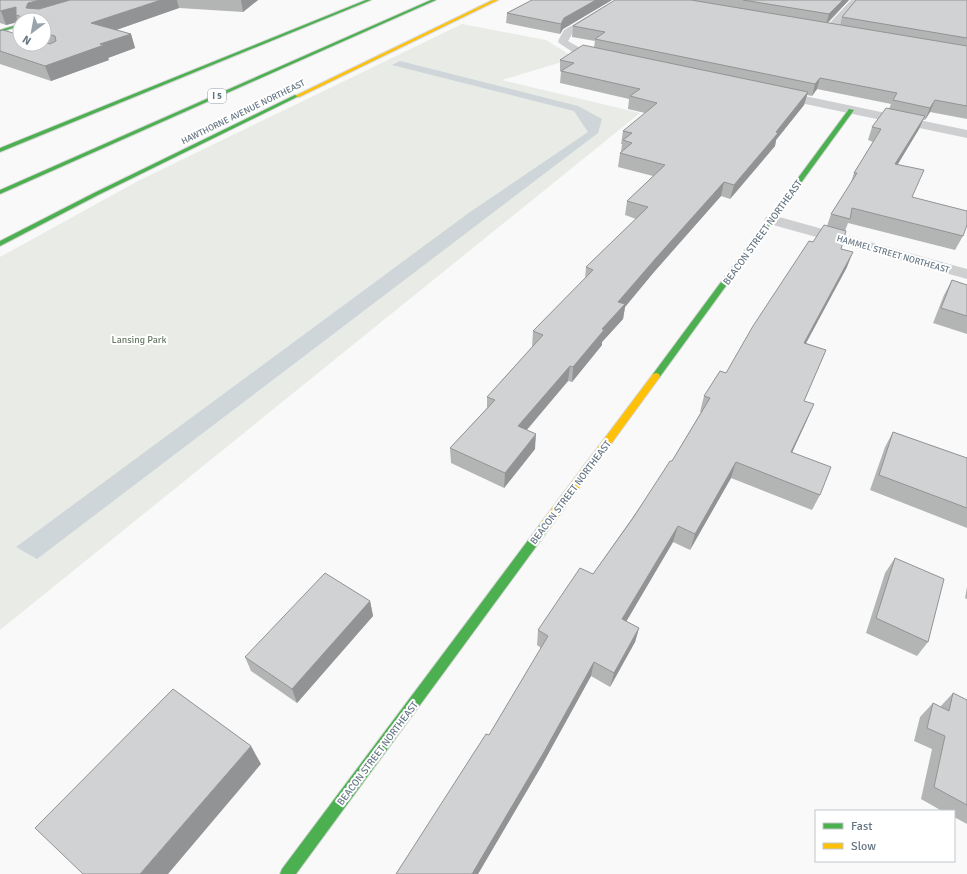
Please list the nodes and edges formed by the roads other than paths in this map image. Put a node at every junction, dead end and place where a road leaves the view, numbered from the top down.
1 (369, 0) edge
2 (434, 0) edge
3 (496, 0) edge
4 (622, 0) edge
5 (856, 0) edge
6 (12, 29) edge
7 (844, 32) edge
8 (2, 35) edge
9 (617, 60) edge
10 (765, 92) edge
11 (851, 110) junction
12 (967, 134) edge
13 (0, 150) edge
14 (0, 192) edge
15 (772, 220) junction
16 (0, 244) edge
17 (967, 274) edge
18 (287, 874) edge

1 - 13 main road
2 - 14 main road, I 5
3 - 16 main road, HAWTHORNE AVENUE NORTHEAST
4 - 9 street
5 - 7 street
6 - 8 main road
10 - 11 street
11 - 12 street
11 - 15 main road, BEACON STREET NORTHEAST
15 - 17 street, HAMMEL STREET NORTHEAST
15 - 18 main road, BEACON STREET NORTHEAST

